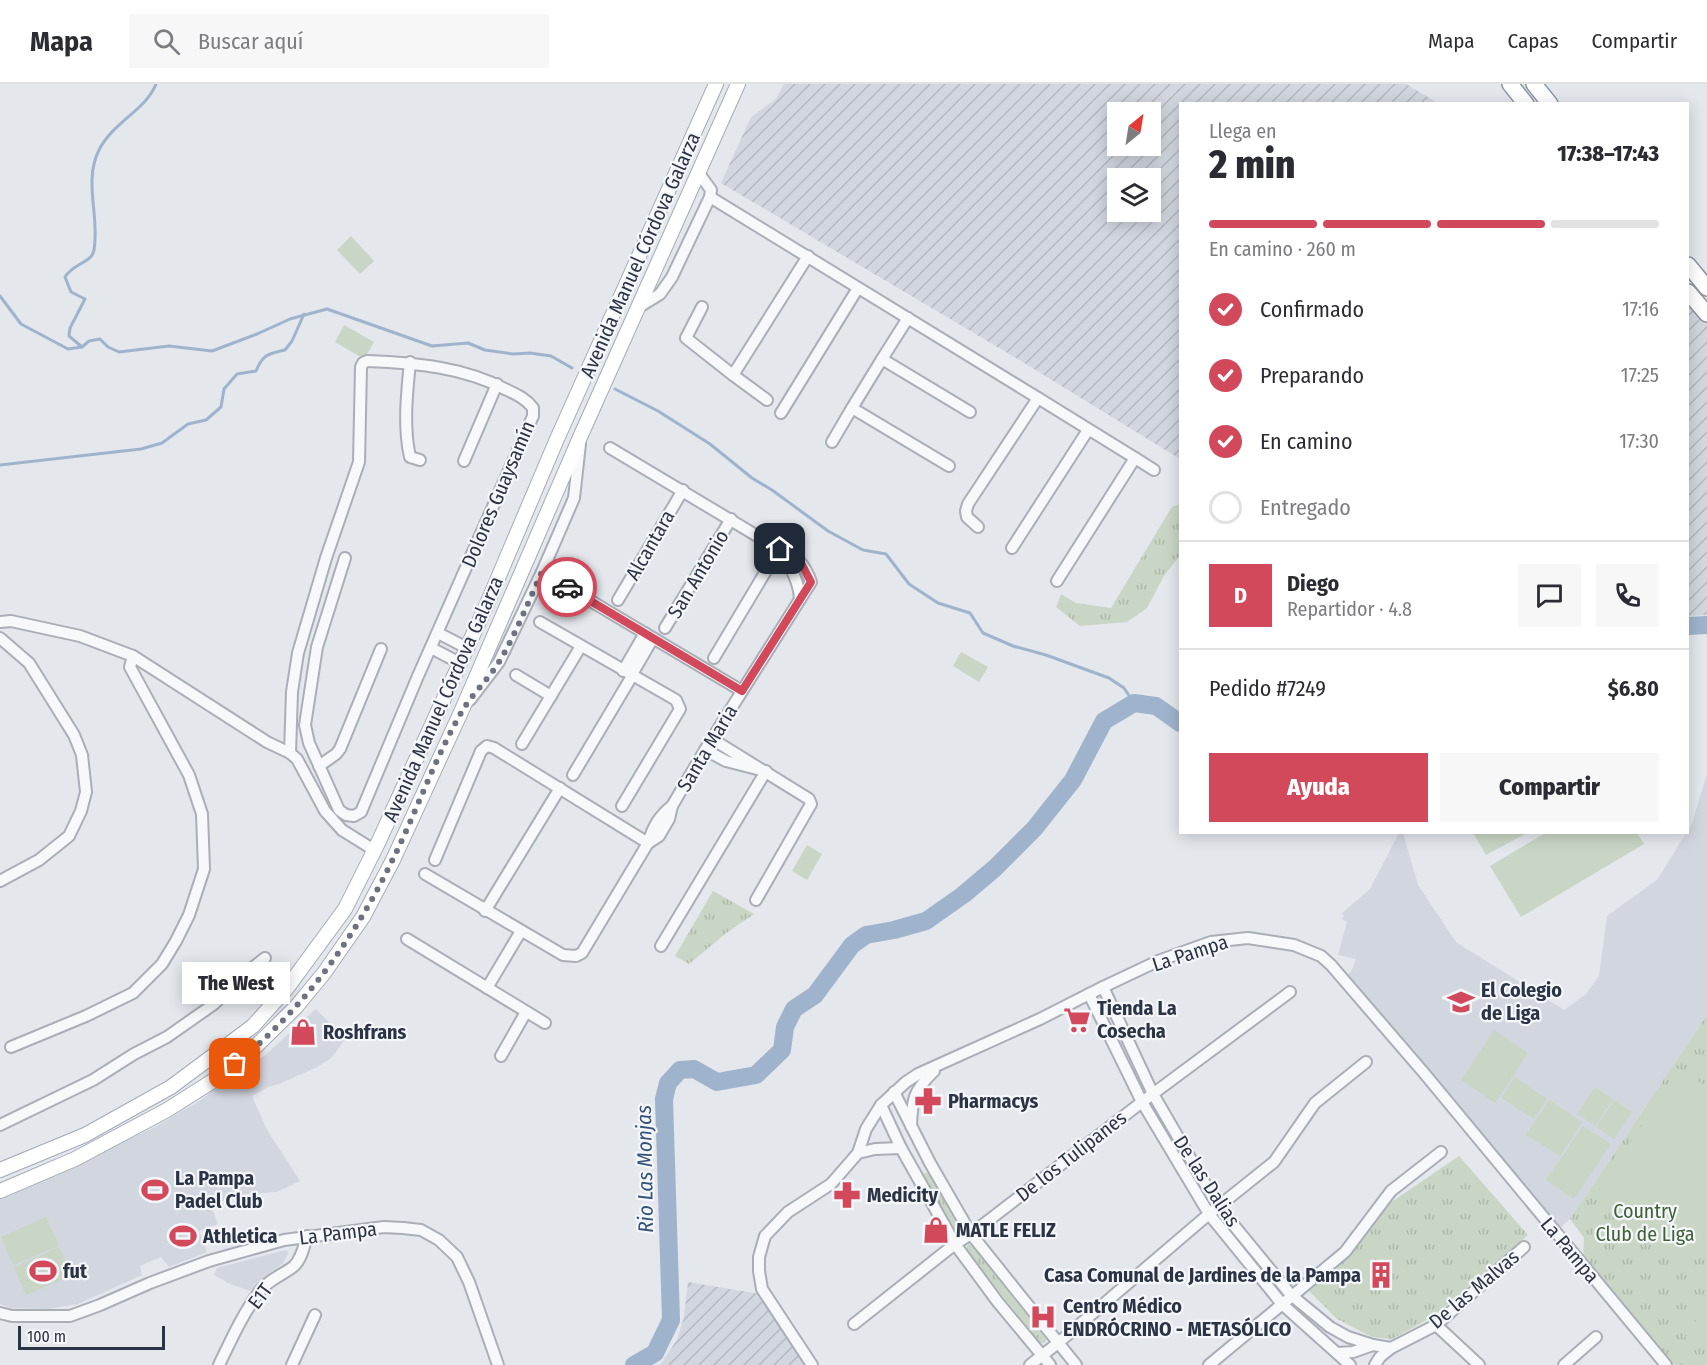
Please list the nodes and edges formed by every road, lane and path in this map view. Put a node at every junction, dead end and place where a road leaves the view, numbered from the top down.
1 (716, 84) edge
2 (738, 84) edge
3 (1510, 84) edge
4 (1534, 84) edge
5 (1524, 102) edge
6 (1548, 102) edge
7 (698, 172) junction
8 (710, 197) junction
9 (808, 256) junction
10 (1689, 266) edge
11 (858, 288) junction
12 (1707, 288) edge
13 (1689, 293) edge
14 (639, 307) junction
15 (702, 307) dead end
16 (1707, 314) edge
17 (908, 318) junction
18 (882, 358) junction
19 (410, 362) junction
20 (733, 375) junction
21 (497, 384) junction
22 (1038, 398) junction
23 (767, 400) dead end
24 (852, 408) junction
25 (970, 412) dead end
26 (781, 413) dead end
27 (1088, 430) junction
28 (581, 435) junction
29 (832, 442) dead end
30 (610, 448) dead end
31 (1135, 458) junction
32 (420, 460) dead end
33 (464, 461) dead end
34 (949, 466) dead end
35 (1154, 470) dead end
36 (682, 490) junction
37 (731, 519) junction
38 (978, 527) dead end
39 (1012, 548) dead end
40 (780, 549) junction
41 (345, 558) dead end
42 (542, 572) junction
43 (1057, 581) dead end
44 (800, 599) junction
45 (618, 600) dead end
46 (0, 622) edge
47 (540, 622) dead end
48 (665, 628) dead end
49 (438, 633) junction
50 (649, 635) junction
51 (0, 638) edge
52 (581, 646) junction
53 (431, 648) junction
54 (467, 648) junction
55 (381, 649) dead end
56 (133, 656) junction
57 (714, 658) dead end
58 (460, 663) junction
59 (629, 674) junction
60 (516, 675) dead end
61 (742, 691) junction
62 (551, 696) junction
63 (461, 712) junction
64 (712, 739) junction
65 (522, 744) dead end
66 (705, 750) junction
67 (293, 756) junction
68 (319, 766) junction
69 (766, 771) junction
70 (573, 775) dead end
71 (560, 788) junction
72 (622, 806) dead end
73 (648, 843) junction
74 (374, 850) junction
75 (435, 860) dead end
76 (425, 874) dead end
77 (0, 881) edge
78 (756, 900) dead end
79 (485, 910) junction
80 (521, 932) junction
81 (407, 939) dead end
82 (661, 946) dead end
83 (265, 958) dead end
84 (1102, 987) junction
85 (487, 988) junction
86 (1290, 992) dead end
87 (1089, 994) junction
88 (526, 1012) junction
89 (545, 1023) dead end
90 (11, 1047) dead end
91 (501, 1056) dead end
92 (1366, 1062) dead end
93 (939, 1066) junction
94 (894, 1092) junction
95 (1153, 1094) junction
96 (1142, 1102) junction
97 (881, 1105) junction
98 (0, 1125) edge
99 (911, 1126) junction
100 (901, 1148) junction
101 (1441, 1152) dead end
102 (858, 1153) junction
103 (0, 1170) edge
104 (0, 1191) edge
105 (1218, 1206) junction
106 (1209, 1214) junction
107 (971, 1234) junction
108 (307, 1236) junction
109 (955, 1244) junction
110 (1524, 1247) dead end
111 (1292, 1295) junction
112 (1282, 1304) junction
113 (0, 1313) edge
114 (315, 1315) dead end
115 (854, 1324) dead end
116 (1436, 1325) junction
117 (1596, 1337) dead end
118 (1058, 1344) junction
119 (1373, 1345) junction
120 (1391, 1347) junction
121 (1338, 1353) junction
122 (1042, 1355) junction
123 (219, 1365) edge
124 (292, 1365) edge
125 (498, 1365) edge
126 (812, 1365) edge
127 (1030, 1365) edge
128 (1050, 1365) edge
129 (1076, 1365) edge
130 (1209, 1365) edge
131 (1350, 1365) edge
132 (1375, 1365) edge
133 (1479, 1365) edge
134 (1564, 1365) edge
135 (1666, 1365) edge

1 - 54 main road, Avenida Manuel Córdova Galarza
2 - 7 main road, Avenida Manuel Córdova Galarza
3 - 5 highway
4 - 6 highway
7 - 8 street
7 - 14 main road, Avenida Manuel Córdova Galarza
8 - 9 street
8 - 14 street
9 - 11 street
9 - 20 street
10 - 12 highway
11 - 17 street
11 - 26 street
13 - 16 highway
14 - 28 main road, Avenida Manuel Córdova Galarza
15 - 20 street
17 - 18 street
17 - 22 street
18 - 24 street
18 - 25 street
19 - 21 street, Dolores Guaysamín
19 - 32 street
19 - 67 street, Dolores Guaysamín
20 - 23 street
21 - 33 street
21 - 49 street, Dolores Guaysamín
22 - 27 street
22 - 38 street
24 - 29 street
24 - 34 street
27 - 31 street
27 - 39 street
28 - 42 street, Avenida Manuel Córdova Galarza
28 - 63 main road, Avenida Manuel Córdova Galarza
30 - 36 street, Santa Maria
31 - 35 street
31 - 43 street
36 - 37 street, Santa Maria
36 - 45 street, Alcantara
37 - 40 street, Santa Maria
37 - 48 street, San Antonio
40 - 44 street
40 - 44 street, Santa Maria
40 - 57 street
41 - 68 street, Dolores Guaysamín
42 - 50 street
42 - 63 street, Avenida Manuel Córdova Galarza
44 - 61 street, Santa Maria
46 - 56 street
47 - 52 street
49 - 53 street, Dolores Guaysamín
49 - 54 street
50 - 59 street
50 - 61 street
51 - 77 street
52 - 59 street
52 - 62 street
53 - 58 street
53 - 68 street, Dolores Guaysamín
54 - 58 main road, Avenida Manuel Córdova Galarza
55 - 68 street
56 - 67 street
56 - 90 street
58 - 74 main road, Avenida Manuel Córdova Galarza
59 - 70 street
59 - 72 street
60 - 62 street
61 - 64 street, Santa Maria
62 - 65 street
63 - 104 main road, Avenida Manuel Córdova Galarza
64 - 66 street, Santa Maria
64 - 69 street
66 - 69 street
66 - 73 street, Santa Maria
67 - 74 street
69 - 78 street
69 - 82 street
71 - 73 street
71 - 75 street
71 - 79 street
73 - 80 street, Santa Maria
74 - 103 main road, Avenida Manuel Córdova Galarza
76 - 79 street
79 - 80 street
80 - 85 street
81 - 85 street
83 - 98 street
84 - 87 street, La Pampa
84 - 95 street, De las Dalias
84 - 135 street, La Pampa
85 - 88 street
86 - 95 street, De los Tulipanes
87 - 93 street, La Pampa
87 - 96 street, De las Dalias
88 - 89 street
88 - 91 street
92 - 105 street
93 - 94 street, La Pampa
93 - 99 street
94 - 97 street, La Pampa
94 - 99 street
95 - 96 street, De los Tulipanes
95 - 105 street, De las Dalias
96 - 106 street, De las Dalias
96 - 107 street, De los Tulipanes
97 - 100 street
97 - 102 street, La Pampa
99 - 107 street
100 - 102 street
100 - 109 street
101 - 111 street
102 - 126 street, La Pampa
105 - 106 street
105 - 111 street, De las Dalias
106 - 112 street, De las Dalias
106 - 118 street
107 - 109 street, De los Tulipanes
107 - 118 street
108 - 113 street, La Pampa
108 - 123 street, E1T
108 - 125 street, La Pampa
109 - 115 street, De los Tulipanes
109 - 122 street
110 - 116 street, De las Malvas
111 - 112 street
111 - 119 street, De las Dalias
112 - 121 street, De las Dalias
112 - 130 street
114 - 124 street
116 - 120 street, De las Malvas
116 - 133 street
117 - 134 street
118 - 122 street
118 - 129 street
119 - 120 street, De las Dalias
119 - 121 street
120 - 132 street
121 - 131 street, De las Dalias
122 - 127 street
122 - 128 street

